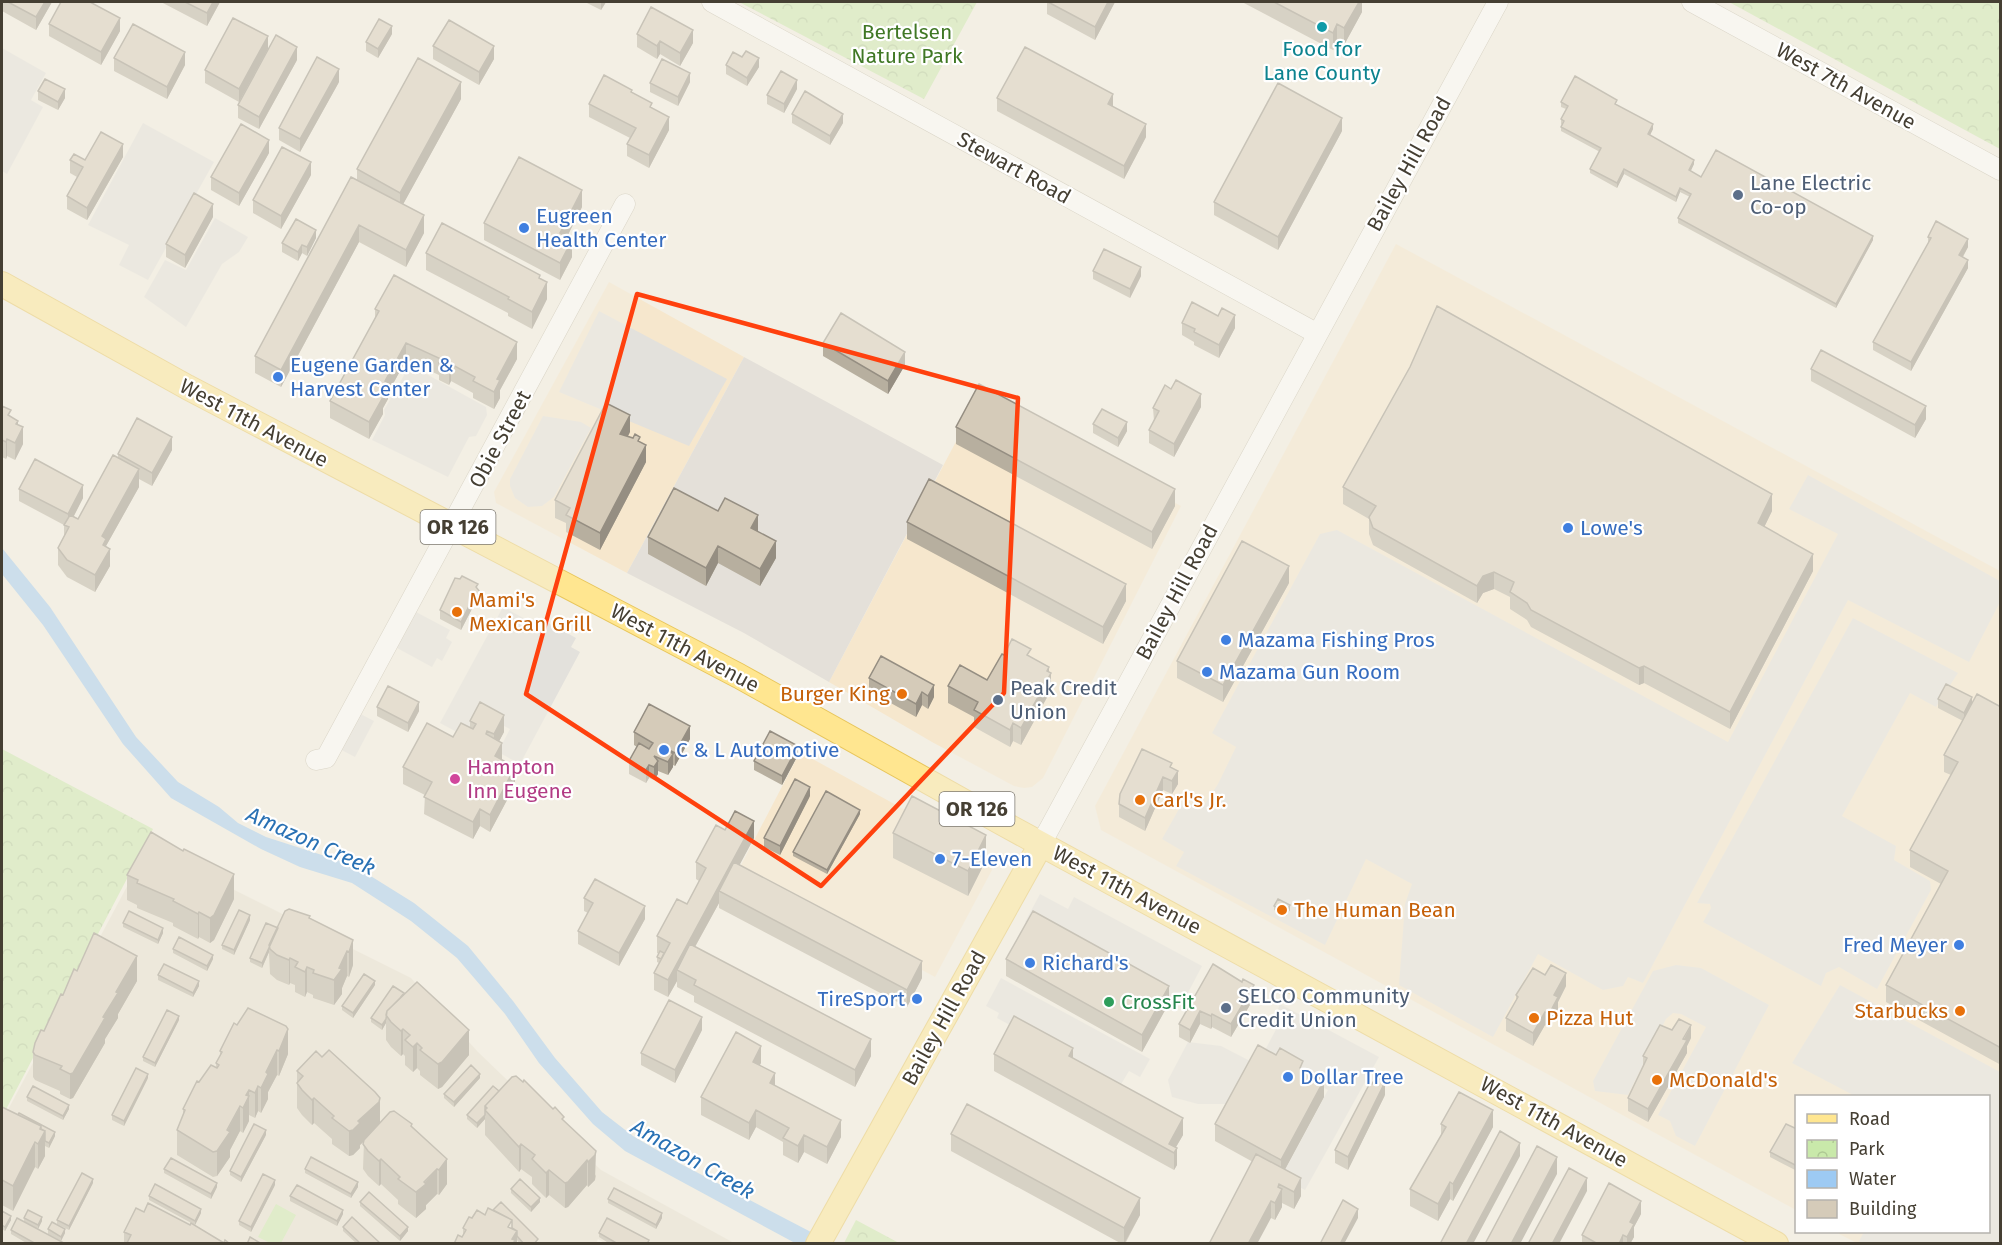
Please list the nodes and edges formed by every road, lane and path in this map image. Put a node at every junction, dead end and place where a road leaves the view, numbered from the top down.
1 (712, 2) edge
2 (1498, 2) edge
3 (1692, 2) edge
4 (2001, 170) edge
5 (625, 204) dead end
6 (2, 284) edge
7 (1316, 333) junction
8 (454, 525) junction
9 (316, 760) dead end
10 (1041, 844) junction
11 (819, 1244) edge
12 (1776, 1244) edge

1 - 7 street, Stewart Road
2 - 7 street, Bailey Hill Road
3 - 4 street, West 7th Avenue
5 - 8 street, Obie Street
6 - 8 main road, West 11th Avenue / OR 126
7 - 10 street, Bailey Hill Road
8 - 9 street, Obie Street
8 - 10 main road, West 11th Avenue / OR 126
10 - 11 main road, Bailey Hill Road
10 - 12 main road, West 11th Avenue / OR 126

